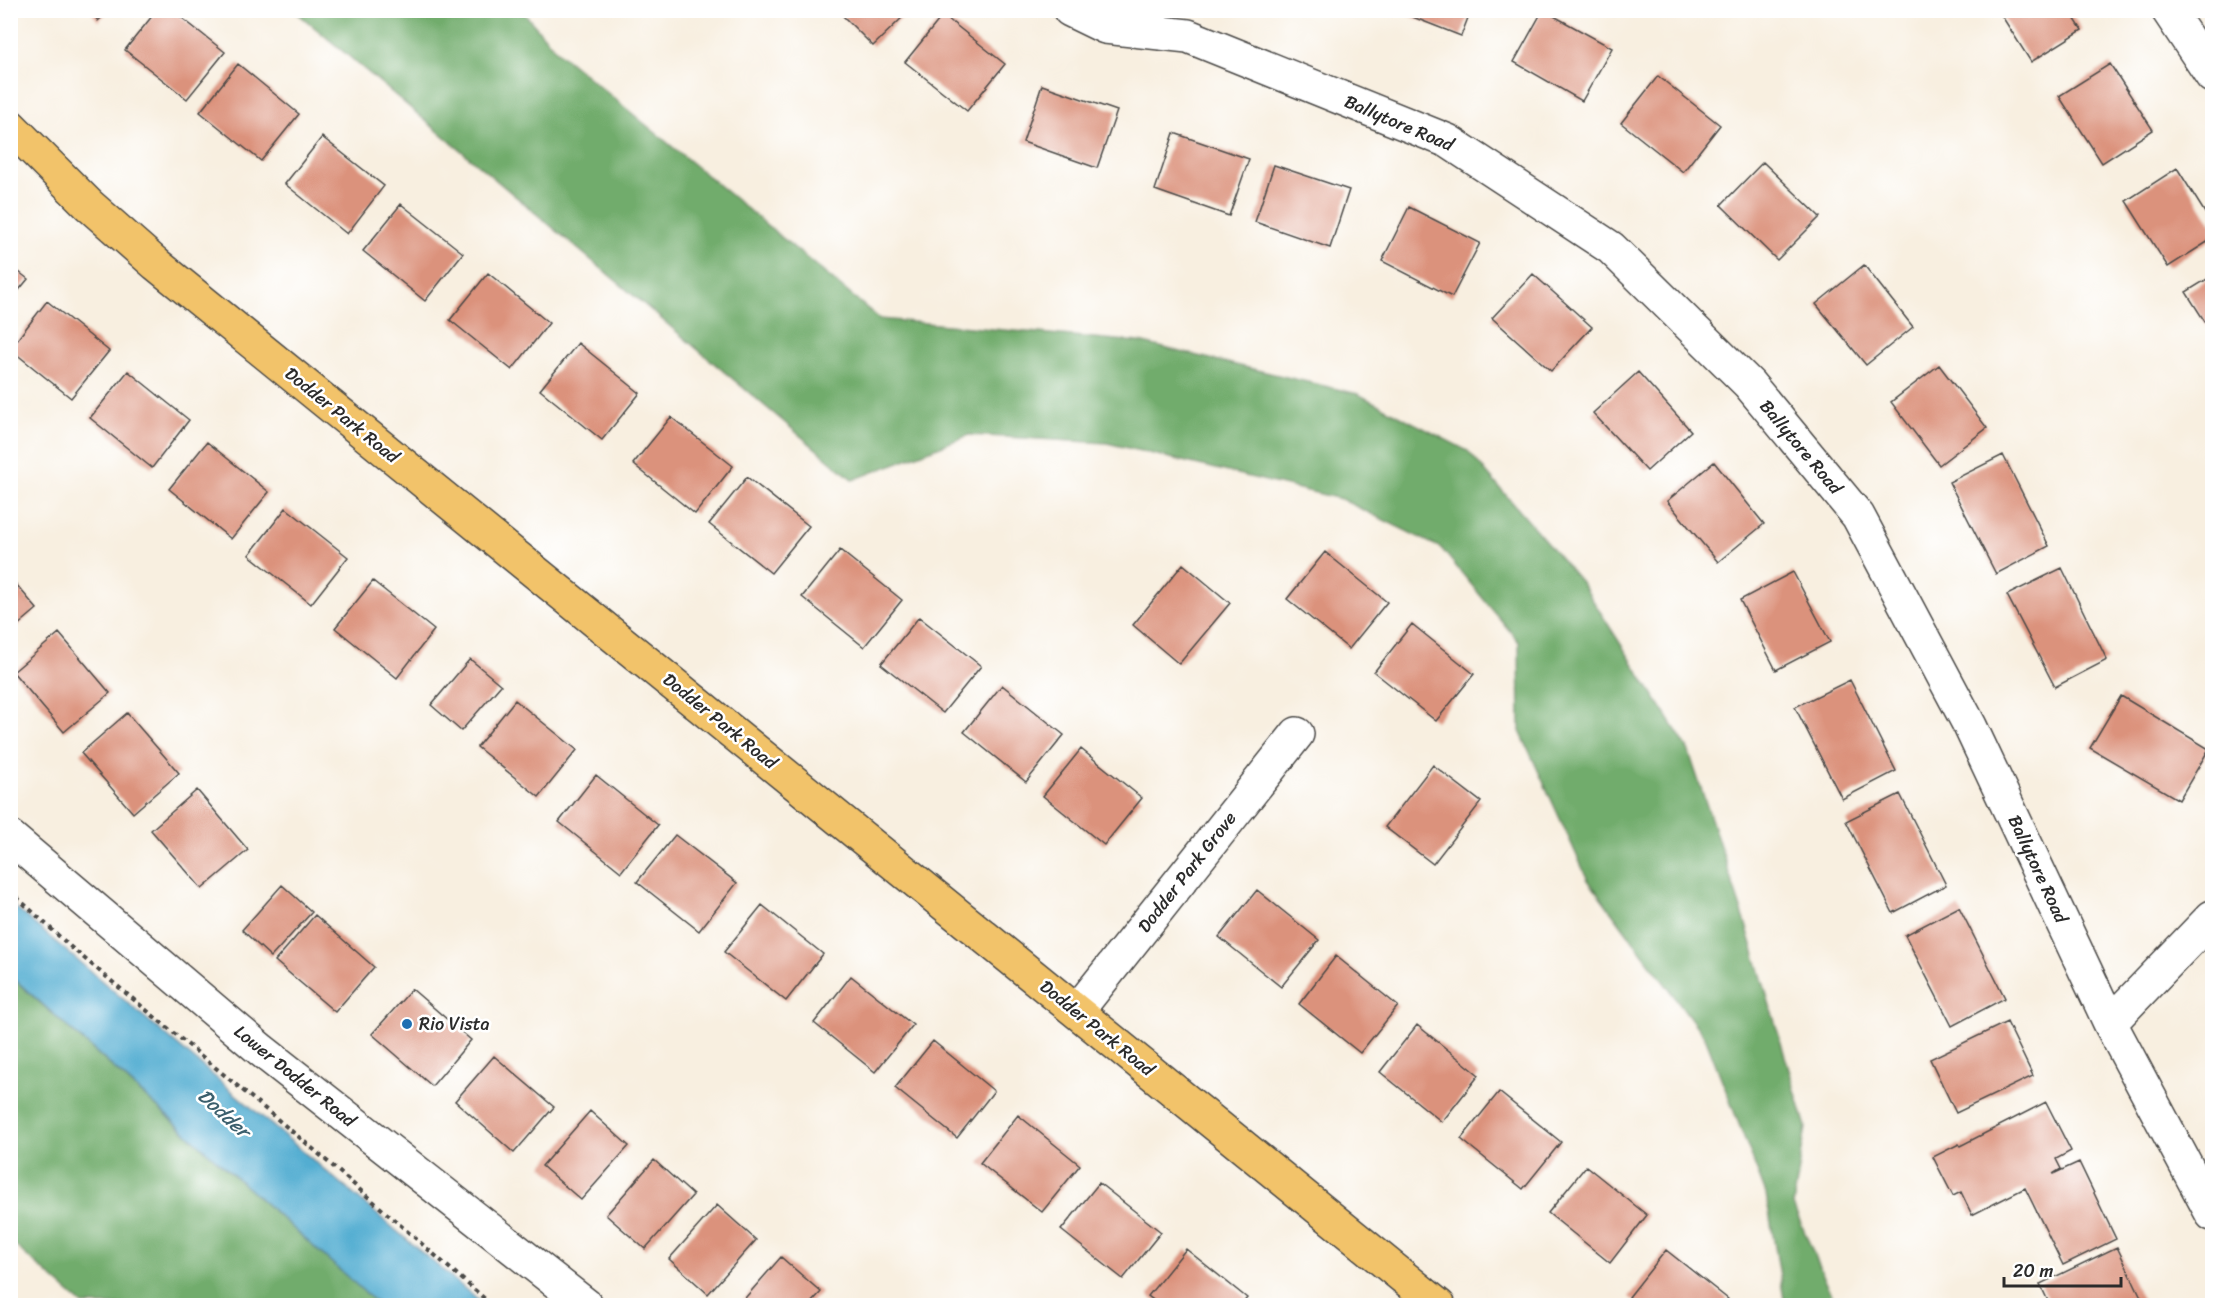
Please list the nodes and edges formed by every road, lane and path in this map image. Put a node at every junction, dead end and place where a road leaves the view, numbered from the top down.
1 (1070, 10) edge
2 (2168, 10) edge
3 (1192, 23) edge
4 (2212, 76) edge
5 (10, 126) edge
6 (1297, 734) dead end
7 (10, 837) edge
8 (10, 891) edge
9 (2212, 917) edge
10 (1077, 1011) junction
11 (2110, 1023) junction
12 (2212, 1214) edge
13 (493, 1305) edge
14 (587, 1305) edge
15 (1439, 1305) edge

1 - 3 street, Ballytore Road
2 - 4 street
3 - 11 street, Ballytore Road
5 - 10 main road, Dodder Park Road
6 - 10 street, Dodder Park Grove
7 - 14 street, Lower Dodder Road
8 - 13 path
9 - 11 street
10 - 15 main road, Dodder Park Road
11 - 12 street, Ballytore Road

